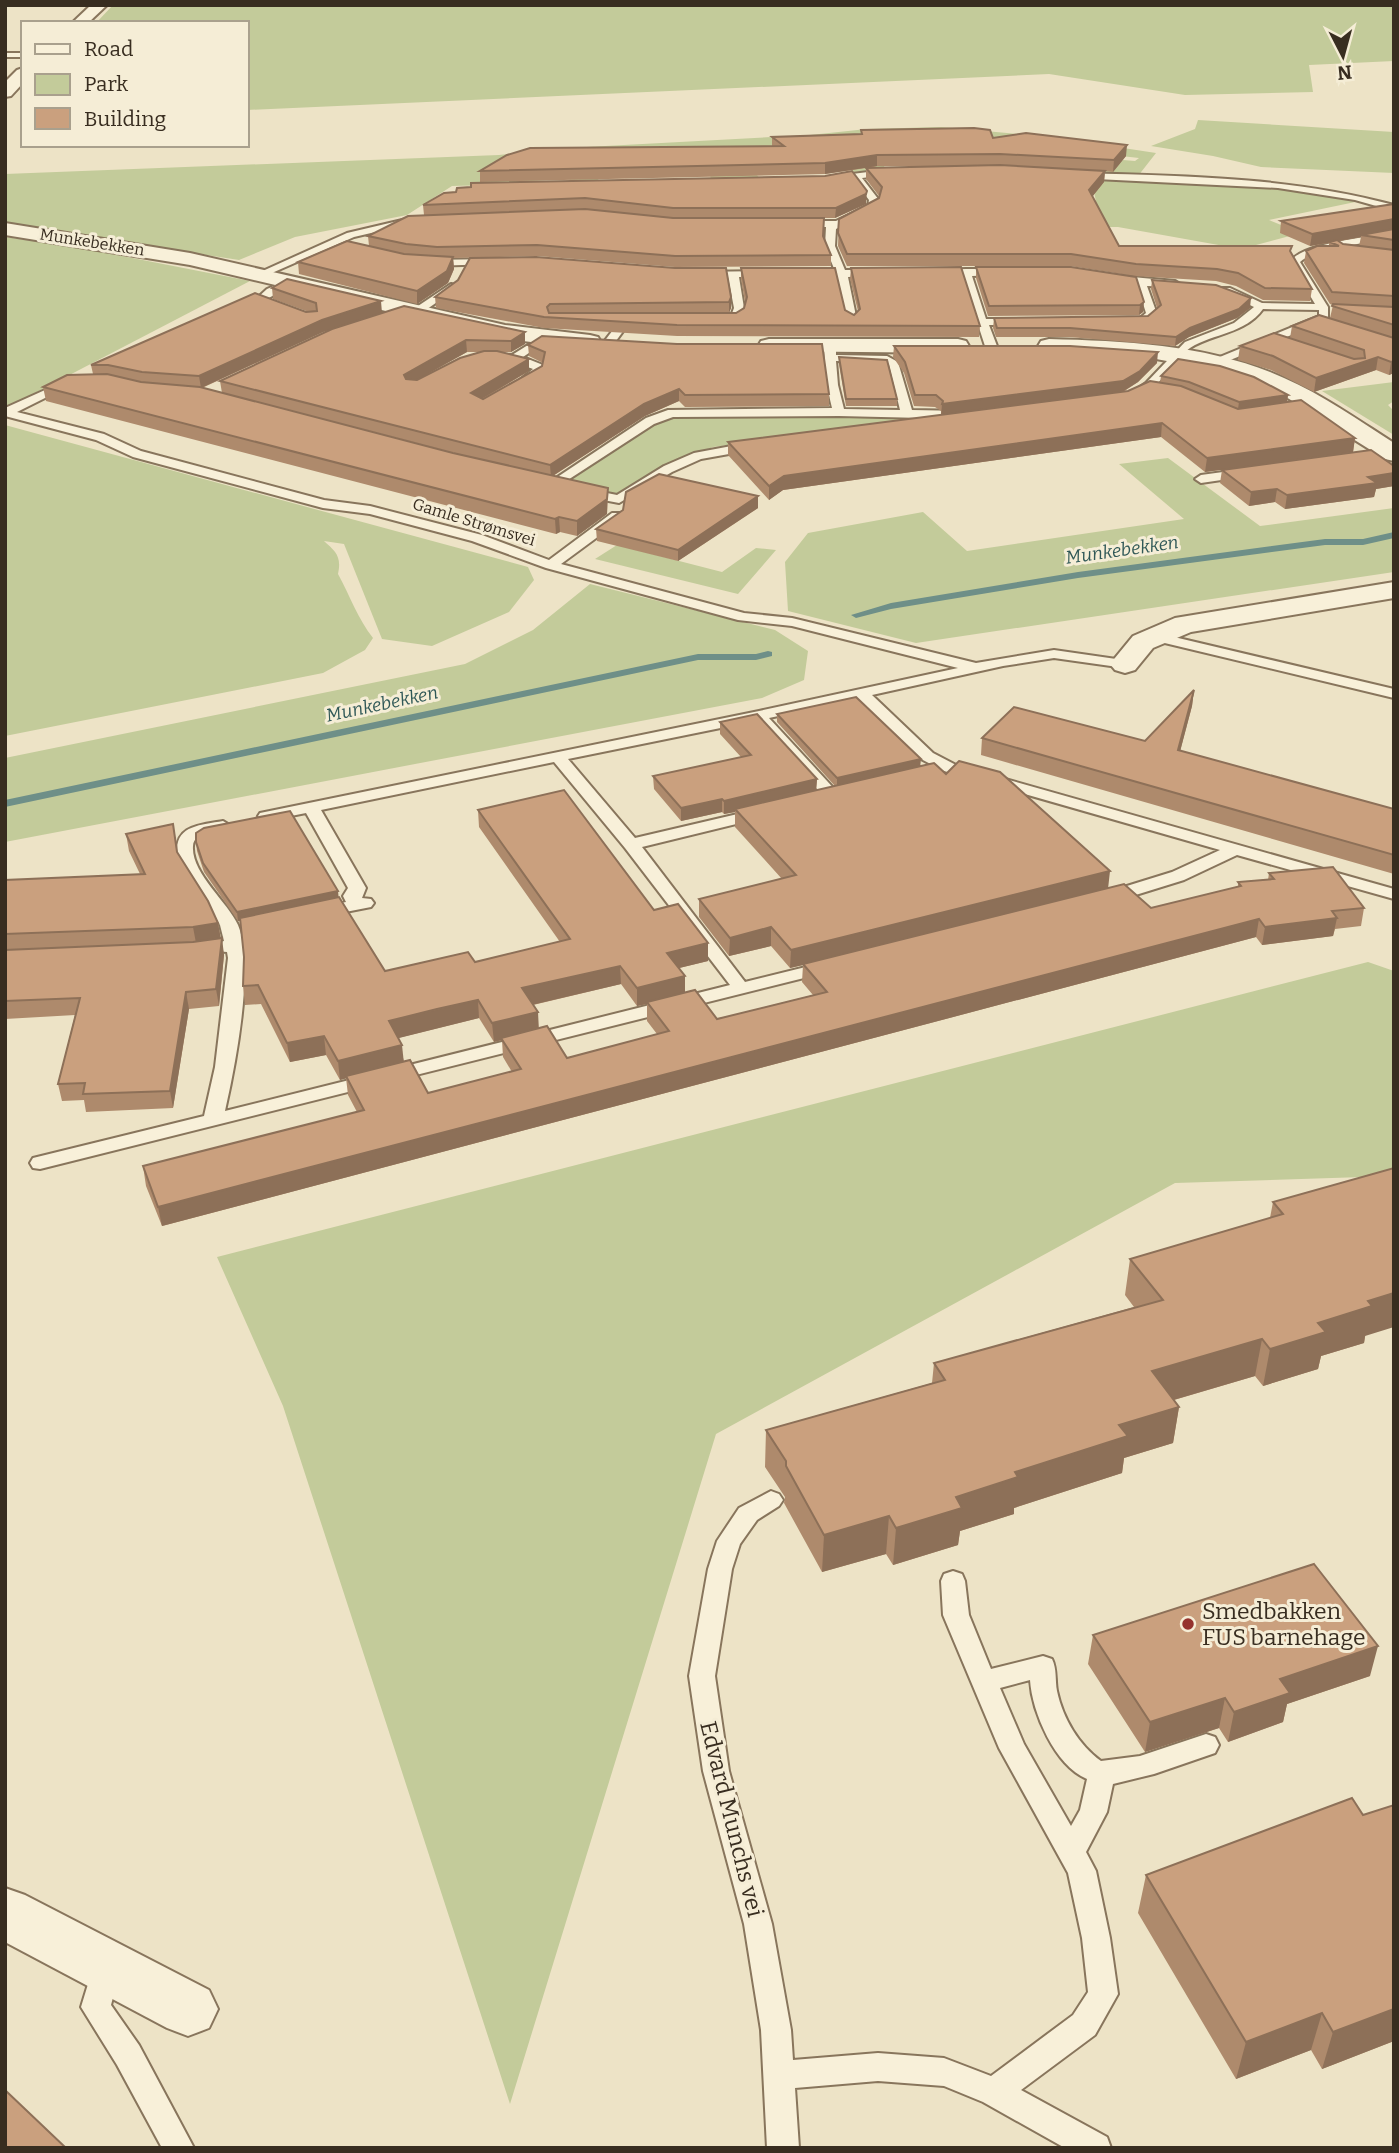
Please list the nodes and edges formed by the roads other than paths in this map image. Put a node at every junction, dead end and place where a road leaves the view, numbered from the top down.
1 (100, 5) edge
2 (81, 21) edge
3 (21, 76) edge
4 (5, 92) edge
5 (900, 171) edge
6 (855, 175) junction
7 (1068, 175) edge
8 (817, 180) edge
9 (1394, 208) edge
10 (427, 219) edge
11 (838, 223) junction
12 (779, 225) edge
13 (5, 229) edge
14 (1394, 235) edge
15 (333, 245) junction
16 (345, 247) edge
17 (1331, 249) junction
18 (1366, 255) edge
19 (417, 262) edge
20 (508, 262) edge
21 (464, 264) junction
22 (966, 272) junction
23 (1011, 272) edge
24 (890, 273) edge
25 (922, 273) edge
26 (261, 274) junction
27 (687, 274) edge
28 (775, 274) edge
29 (802, 274) edge
30 (842, 274) junction
31 (733, 275) junction
32 (1098, 275) edge
33 (292, 282) junction
34 (1141, 283) junction
35 (1191, 284) edge
36 (1215, 287) edge
37 (1260, 306) junction
38 (1327, 309) junction
39 (413, 311) junction
40 (295, 315) edge
41 (381, 319) edge
42 (641, 319) edge
43 (709, 319) edge
44 (852, 321) edge
45 (1116, 321) edge
46 (1317, 321) junction
47 (982, 322) junction
48 (1035, 322) edge
49 (1330, 325) edge
50 (544, 338) junction
51 (1270, 339) junction
52 (609, 343) junction
53 (636, 344) edge
54 (742, 346) edge
55 (991, 346) junction
56 (1295, 347) edge
57 (830, 352) junction
58 (472, 356) edge
59 (1177, 356) junction
60 (514, 358) junction
61 (1214, 363) junction
62 (86, 381) edge
63 (1148, 387) junction
64 (1164, 389) edge
65 (510, 391) edge
66 (1126, 398) edge
67 (6, 412) edge
68 (839, 412) junction
69 (907, 413) junction
70 (902, 427) edge
71 (772, 443) edge
72 (1387, 454) edge
73 (1265, 470) edge
74 (1201, 479) edge
75 (540, 481) edge
76 (553, 484) junction
77 (619, 499) junction
78 (551, 565) junction
79 (1394, 590) edge
80 (1153, 636) junction
81 (1125, 664) joint
82 (976, 668) junction
83 (1392, 691) edge
84 (862, 694) junction
85 (759, 716) junction
86 (558, 757) junction
87 (950, 768) junction
88 (924, 774) edge
89 (833, 797) edge
90 (311, 807) junction
91 (782, 809) edge
92 (631, 844) junction
93 (1233, 850) junction
94 (1394, 894) edge
95 (1094, 901) edge
96 (361, 904) joint
97 (307, 914) edge
98 (235, 935) junction
99 (208, 949) edge
100 (846, 962) edge
101 (741, 988) junction
102 (213, 1118) junction
103 (40, 1163) dead end
104 (771, 1500) dead end
105 (953, 1581) dead end
106 (984, 1681) junction
107 (1206, 1745) dead end
108 (1102, 1773) junction
109 (1072, 1852) junction
110 (5, 1913) edge
111 (106, 1966) junction
112 (188, 2009) dead end
113 (779, 2075) junction
114 (995, 2092) junction
115 (179, 2148) edge
116 (783, 2148) edge
117 (1096, 2148) edge

1 - 2 street
3 - 4 street
5 - 6 lane
6 - 8 lane
6 - 11 lane
7 - 9 lane
10 - 15 lane
11 - 12 lane
11 - 30 lane
13 - 26 street, Munkebekken
14 - 17 lane
15 - 16 lane
15 - 26 lane
17 - 18 lane
17 - 38 lane
19 - 21 lane
20 - 21 lane
21 - 39 lane, Munkebekken
22 - 23 lane
22 - 25 lane
22 - 47 lane
24 - 30 lane
26 - 33 street, Munkebekken
27 - 31 lane
28 - 31 lane
29 - 30 lane
30 - 44 lane
31 - 43 lane
32 - 34 lane
33 - 39 street, Munkebekken
33 - 40 lane
34 - 35 lane
34 - 45 lane
36 - 37 lane
37 - 38 lane
37 - 59 lane
38 - 46 lane
39 - 41 lane, Munkebekken
39 - 50 street, Munkebekken
42 - 52 lane
46 - 49 lane
46 - 51 lane
47 - 48 lane
47 - 55 lane
50 - 52 street, Munkebekken
50 - 60 lane
51 - 56 lane
51 - 61 lane
52 - 53 street, Munkebekken
54 - 57 street
55 - 57 street
55 - 59 street
57 - 68 lane
57 - 69 lane
58 - 60 lane
59 - 61 street
59 - 63 lane
60 - 65 lane
61 - 72 street
62 - 67 lane
63 - 64 lane
63 - 66 lane
67 - 78 lane, Gamle Strømsvei
68 - 69 lane
68 - 76 lane
69 - 70 lane
71 - 77 lane
73 - 74 lane
75 - 76 lane
76 - 77 lane
77 - 78 lane
78 - 82 lane, Gamle Strømsvei
79 - 80 street
80 - 81 street
80 - 83 lane
81 - 82 lane
82 - 84 lane
84 - 85 lane
84 - 87 lane
85 - 86 lane
85 - 89 lane
86 - 90 lane
86 - 92 lane
87 - 88 lane
87 - 93 lane
90 - 96 lane
90 - 98 lane
91 - 92 lane
92 - 101 lane
93 - 94 lane
93 - 95 lane
96 - 97 lane
98 - 99 lane
98 - 102 lane
100 - 101 lane
101 - 102 lane
102 - 103 lane
104 - 113 lane, Edvard Munchs vei
105 - 106 lane
106 - 108 lane
106 - 109 lane
107 - 108 lane
108 - 109 lane
109 - 114 lane
110 - 111 street
111 - 112 street
111 - 115 lane
113 - 114 lane
113 - 116 lane, Edvard Munchs vei
114 - 117 lane

